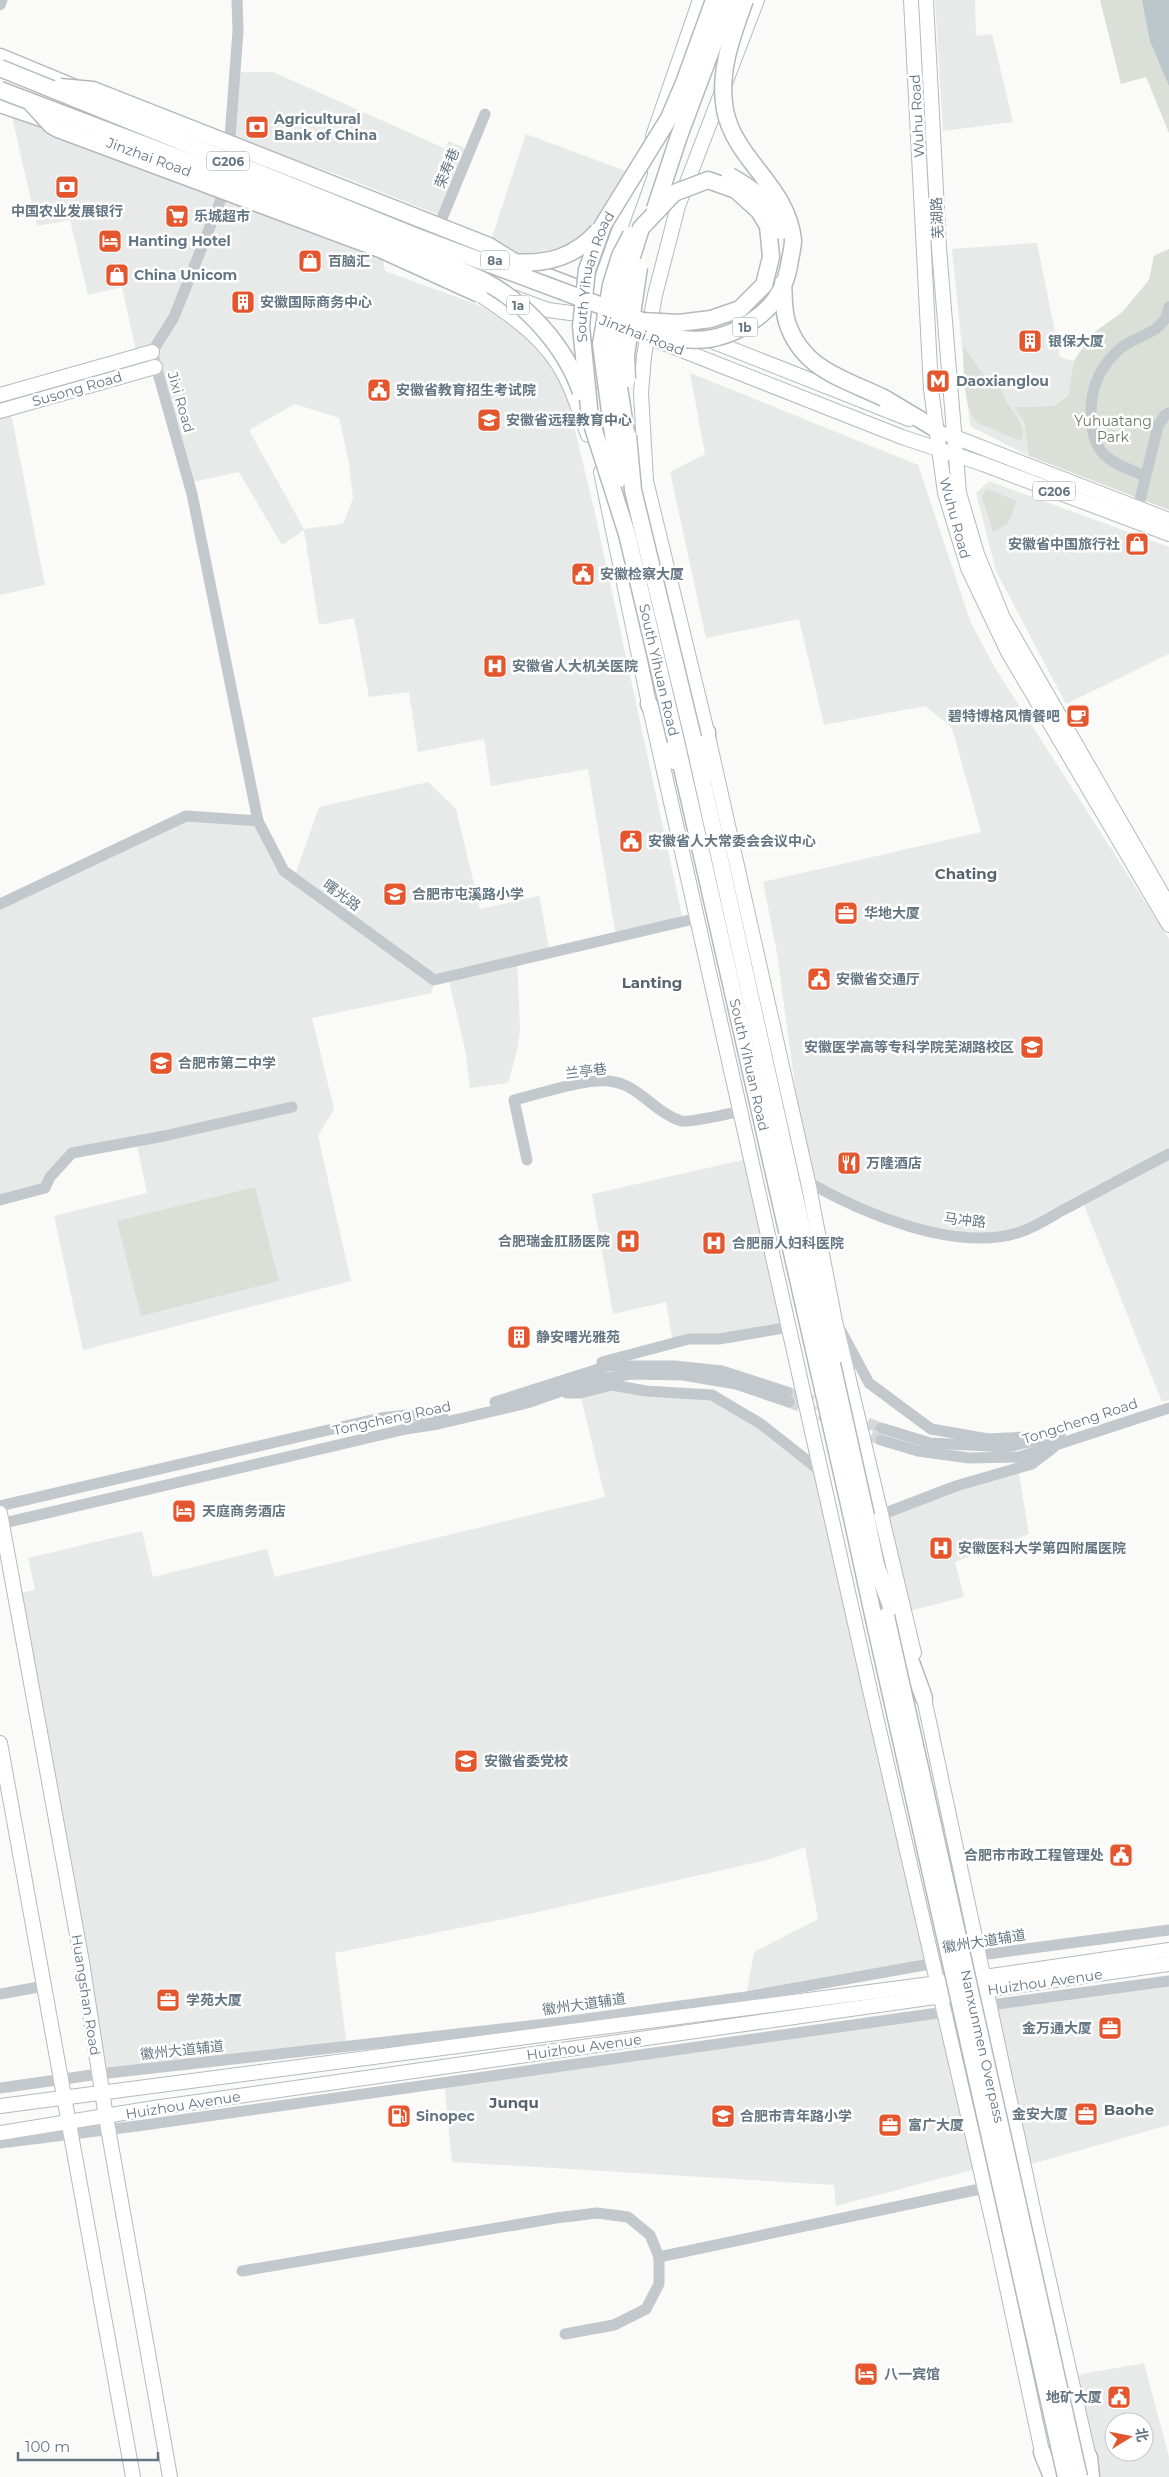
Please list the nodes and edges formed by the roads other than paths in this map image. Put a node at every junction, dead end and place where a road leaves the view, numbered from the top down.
1 (2, 0) edge
2 (236, 0) edge
3 (700, 0) edge
4 (714, 0) edge
5 (730, 0) edge
6 (745, 0) edge
7 (757, 0) edge
8 (911, 0) edge
9 (926, 0) edge
10 (0, 5) edge
11 (0, 57) edge
12 (0, 68) edge
13 (40, 84) junction
14 (0, 90) edge
15 (30, 103) junction
16 (0, 104) edge
17 (485, 114) dead end
18 (58, 124) joint
19 (229, 150) junction
20 (637, 181) junction
21 (227, 185) junction
22 (380, 222) junction
23 (603, 226) junction
24 (436, 233) junction
25 (398, 243) junction
26 (524, 268) junction
27 (479, 294) joint
28 (596, 295) junction
29 (1169, 307) edge
30 (591, 316) junction
31 (651, 319) junction
32 (647, 337) junction
33 (152, 352) junction
34 (155, 367) junction
35 (0, 395) edge
36 (0, 411) edge
37 (1169, 413) edge
38 (590, 418) junction
39 (936, 429) junction
40 (953, 436) junction
41 (628, 446) junction
42 (939, 450) junction
43 (955, 455) junction
44 (599, 462) junction
45 (1146, 476) junction
46 (1138, 508) junction
47 (1169, 520) edge
48 (627, 534) junction
49 (1169, 534) edge
50 (649, 704) junction
51 (700, 735) junction
52 (688, 795) junction
53 (258, 822) junction
54 (0, 904) edge
55 (1169, 906) edge
56 (698, 918) junction
57 (1169, 925) edge
58 (292, 1107) dead end
59 (742, 1111) junction
60 (1169, 1154) edge
61 (527, 1160) dead end
62 (808, 1182) junction
63 (0, 1200) edge
64 (835, 1322) junction
65 (790, 1327) junction
66 (824, 1363) junction
67 (589, 1372) junction
68 (552, 1394) junction
69 (1169, 1400) edge
70 (1169, 1408) edge
71 (881, 1428) tunnel mouth
72 (1050, 1438) junction
73 (881, 1440) tunnel mouth
74 (1062, 1441) junction
75 (823, 1473) junction
76 (0, 1506) edge
77 (867, 1514) junction
78 (1, 1520) edge
79 (876, 1565) junction
80 (880, 1618) junction
81 (924, 1698) junction
82 (0, 1743) edge
83 (1169, 1930) edge
84 (1169, 1950) edge
85 (980, 1955) junction
86 (934, 1964) junction
87 (1169, 1964) edge
88 (1169, 1981) edge
89 (985, 1983) junction
90 (44, 1986) junction
91 (939, 1989) junction
92 (0, 1994) edge
93 (990, 2005) junction
94 (944, 2012) junction
95 (99, 2074) junction
96 (61, 2079) junction
97 (0, 2088) edge
98 (102, 2091) junction
99 (65, 2097) junction
100 (0, 2106) edge
101 (107, 2123) junction
102 (70, 2129) junction
103 (0, 2132) edge
104 (0, 2142) edge
105 (985, 2188) junction
106 (659, 2257) junction
107 (242, 2271) dead end
108 (565, 2334) dead end
109 (1042, 2452) junction
110 (1089, 2457) joint
111 (133, 2477) edge
112 (170, 2477) edge
113 (1048, 2477) edge
114 (1052, 2477) edge
115 (1066, 2477) edge
116 (1079, 2477) edge
117 (1092, 2477) edge

1 - 10 street
2 - 19 street
3 - 20 main road
4 - 23 highway, South Yihuan Road, bridge
5 - 41 highway, South Yihuan Road, bridge
6 - 25 highway, 1b, bridge
7 - 31 main road
8 - 39 main road, Wuhu Road
9 - 40 main road, 芜湖路
11 - 19 highway
12 - 13 highway, Jinzhai Road / G206, bridge
13 - 22 highway, Jinzhai Road / G206, bridge
13 - 26 highway, bridge
14 - 15 highway, Jinzhai Road, bridge
15 - 25 highway, Jinzhai Road, bridge
15 - 27 highway, bridge
16 - 18 highway, Jinzhai Road
17 - 24 street, 荣寿巷
18 - 21 main road, Jinzhai Road
19 - 21 street
19 - 24 highway
20 - 26 main road
20 - 28 main road
21 - 30 main road, Jinzhai Road
21 - 33 street
22 - 23 highway, 8a, bridge
22 - 41 highway, Jinzhai Road / G206, bridge
23 - 38 highway, South Yihuan Road, bridge
24 - 26 highway
25 - 38 highway, 1a, bridge
26 - 28 highway
27 - 44 main road
28 - 30 main road
28 - 31 highway
29 - 45 street
30 - 32 main road, Jinzhai Road
30 - 44 main road
31 - 32 main road
31 - 39 main road, Jinzhai Road
32 - 42 main road, Jinzhai Road
32 - 51 main road
33 - 34 street, Jixi Road
33 - 35 main road, Susong Road
34 - 36 main road, Susong Road
34 - 53 street, Jixi Road
37 - 45 street
38 - 48 highway, South Yihuan Road, bridge
39 - 40 main road, Jinzhai Road
39 - 42 main road, Wuhu Road
39 - 48 highway, bridge
40 - 43 main road, Wuhu Road
40 - 46 main road, Jinzhai Road
41 - 51 highway, South Yihuan Road, bridge
42 - 43 main road, Jinzhai Road / G206
42 - 57 main road, Wuhu Road
43 - 49 main road, Jinzhai Road / G206
43 - 55 main road, Wuhu Road
44 - 50 main road
45 - 46 street
46 - 47 main road, Jinzhai Road
48 - 52 highway, South Yihuan Road, bridge
50 - 52 highway
50 - 56 main road
51 - 62 main road
51 - 66 highway, South Yihuan Road
52 - 66 highway, South Yihuan Road
53 - 54 street
53 - 56 street, 曙光路
56 - 59 main road
58 - 63 street
59 - 61 street, 兰亭巷
59 - 65 main road
60 - 62 street, 马冲路
62 - 64 main road
64 - 72 street
64 - 77 main road
65 - 67 street
65 - 75 main road
66 - 77 highway, bridge
67 - 68 street, Tongcheng Road
67 - 76 street, Tongcheng Road
68 - 75 street
68 - 78 street, Tongcheng Road
69 - 72 street, Tongcheng Road
70 - 74 street, Tongcheng Road
71 - 72 street, Tongcheng Road
73 - 74 street, Tongcheng Road
74 - 77 street
75 - 86 main road
77 - 79 highway
77 - 80 highway
77 - 81 main road
78 - 95 main road, Huangshan Road
79 - 80 highway
79 - 81 highway
80 - 115 highway, Nanxunmen Overpass, bridge
80 - 116 highway, Nanxunmen Overpass, bridge
81 - 85 main road
82 - 90 main road
83 - 85 street, 徽州大道辅道
84 - 89 main road, Huizhou Avenue
85 - 86 street, 徽州大道辅道
85 - 89 main road
86 - 91 main road
86 - 95 street, 徽州大道辅道
87 - 89 main road, Huizhou Avenue
88 - 93 street, Huizhou Avenue
89 - 91 main road, Huizhou Avenue
89 - 93 main road
90 - 92 street
90 - 96 main road
91 - 94 main road
91 - 98 main road, Huizhou Avenue
91 - 101 main road, Huizhou Avenue
93 - 94 street, Huizhou Avenue
93 - 110 main road
94 - 101 street, Huizhou Avenue
94 - 105 main road
95 - 96 street, 徽州大道辅道
95 - 98 main road, Huangshan Road
96 - 97 street, 徽州大道辅道
96 - 99 main road
98 - 99 main road, Huizhou Avenue
98 - 101 main road, Huangshan Road
99 - 100 main road, Huizhou Avenue
99 - 102 main road
101 - 102 main road, Huizhou Avenue
101 - 112 main road, Huangshan Road
102 - 103 main road, Huizhou Avenue
102 - 104 street, Huizhou Avenue
102 - 111 main road
105 - 106 street
105 - 109 main road
106 - 107 street
106 - 108 street
109 - 113 main road
109 - 114 highway
110 - 117 highway

